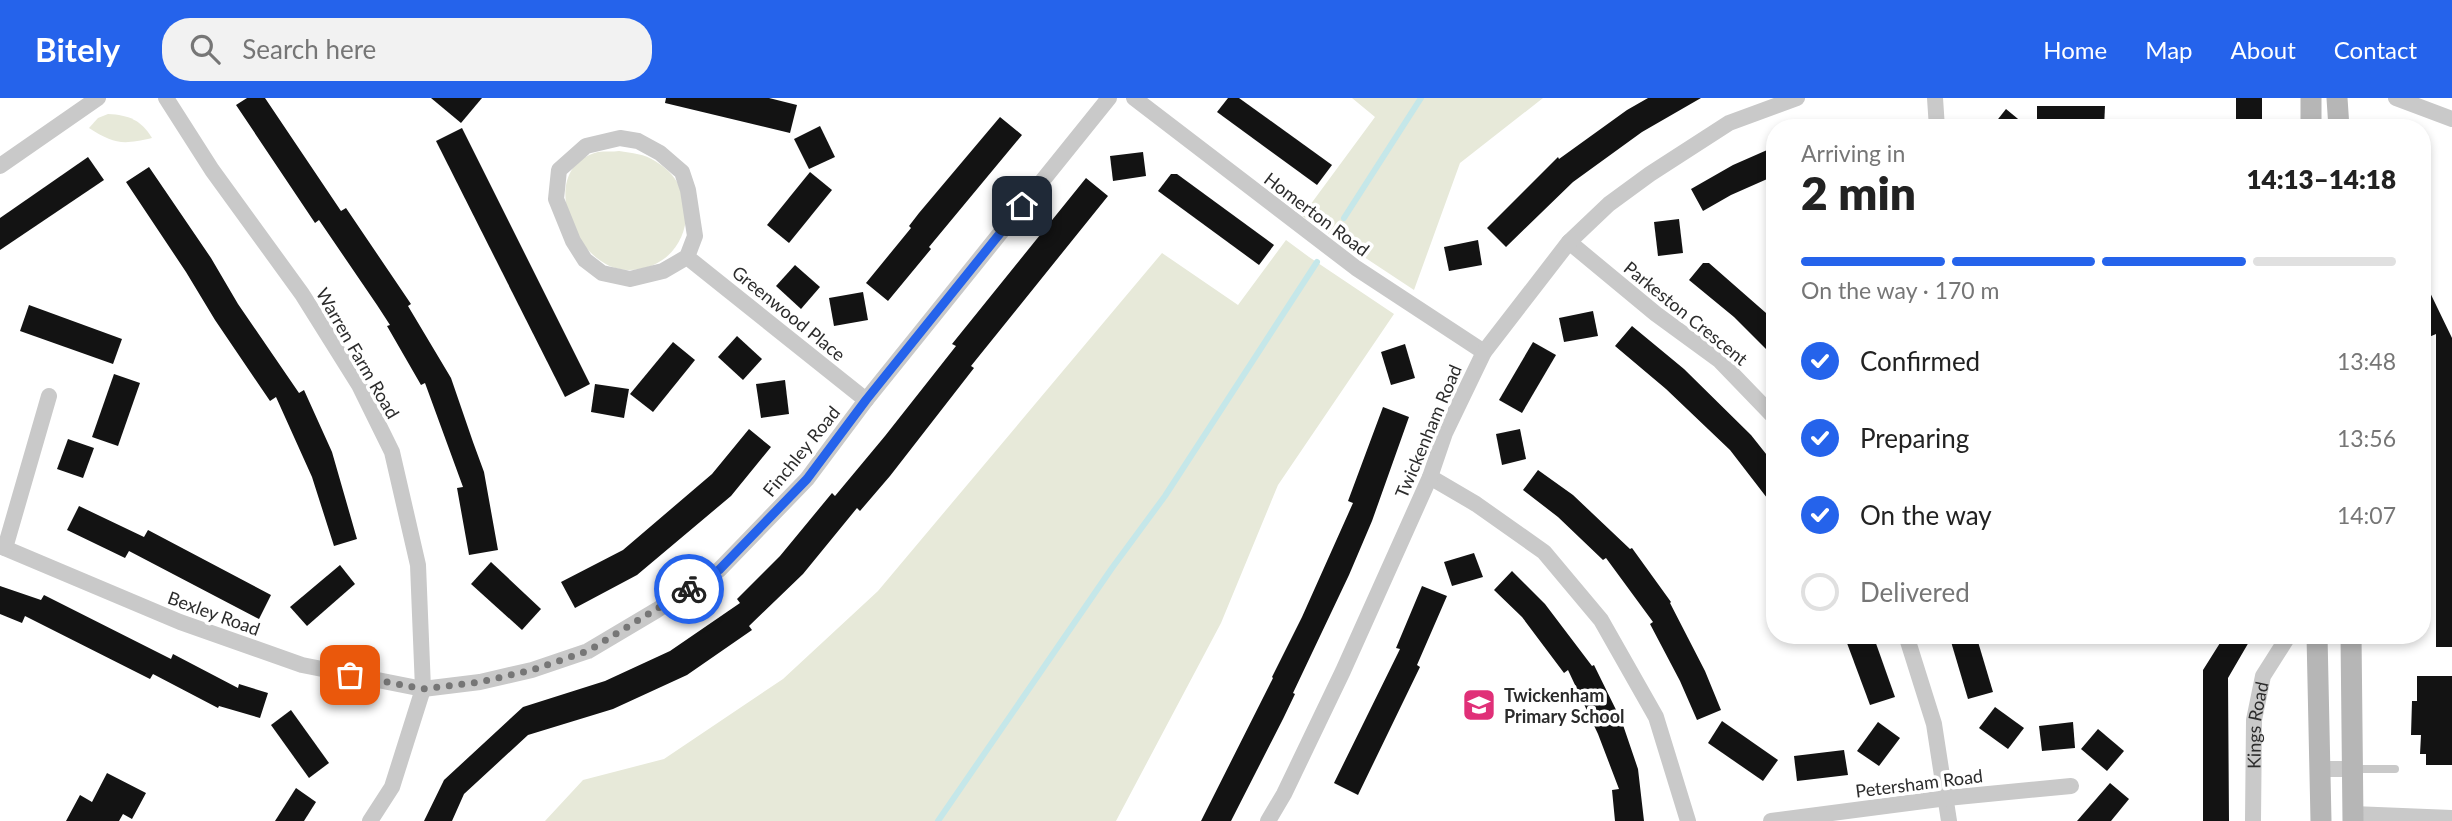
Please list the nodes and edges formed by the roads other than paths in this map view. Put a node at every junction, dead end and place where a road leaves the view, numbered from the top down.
1 (98, 98) edge
2 (166, 98) edge
3 (1109, 98) edge
4 (1134, 98) edge
5 (1797, 98) edge
6 (1935, 98) edge
7 (2311, 98) edge
8 (2337, 98) edge
9 (2396, 98) edge
10 (1936, 119) edge
11 (2311, 119) edge
12 (2338, 119) edge
13 (2452, 119) edge
14 (0, 166) edge
15 (1569, 242) junction
16 (687, 257) junction
17 (1484, 352) junction
18 (49, 396) dead end
19 (866, 400) junction
20 (1766, 409) edge
21 (1430, 477) junction
22 (2, 547) edge
23 (1909, 644) edge
24 (2283, 644) edge
25 (2317, 644) edge
26 (2351, 644) edge
27 (423, 689) junction
28 (2320, 769) junction
29 (2353, 769) junction
30 (2395, 769) dead end
31 (2071, 786) dead end
32 (1947, 798) junction
33 (2353, 818) edge
34 (2452, 818) edge
35 (370, 821) edge
36 (1268, 821) edge
37 (1688, 821) edge
38 (1771, 821) edge
39 (1949, 821) edge
40 (2253, 821) edge
41 (2320, 821) edge

1 - 14 street
2 - 27 street, Warren Farm Road
3 - 19 street, Finchley Road
4 - 17 street, Homerton Road
5 - 15 street, Twickenham Road
6 - 10 street
7 - 11 main road
8 - 12 main road
9 - 13 street
15 - 17 street, Twickenham Road
15 - 20 street, Parkeston Crescent
16 - 16 street
16 - 19 street, Greenwood Place
17 - 21 street, Twickenham Road
18 - 22 street
19 - 27 street, Finchley Road
21 - 36 street, Twickenham Road
21 - 37 street
22 - 27 street, Bexley Road
23 - 32 street
24 - 40 street, Kings Road
25 - 28 main road
26 - 29 main road
27 - 35 street, Warren Farm Road
28 - 29 street
28 - 41 main road
29 - 30 lane
29 - 33 main road
31 - 32 street, Petersham Road
32 - 38 street, Petersham Road
32 - 39 street
33 - 34 street

